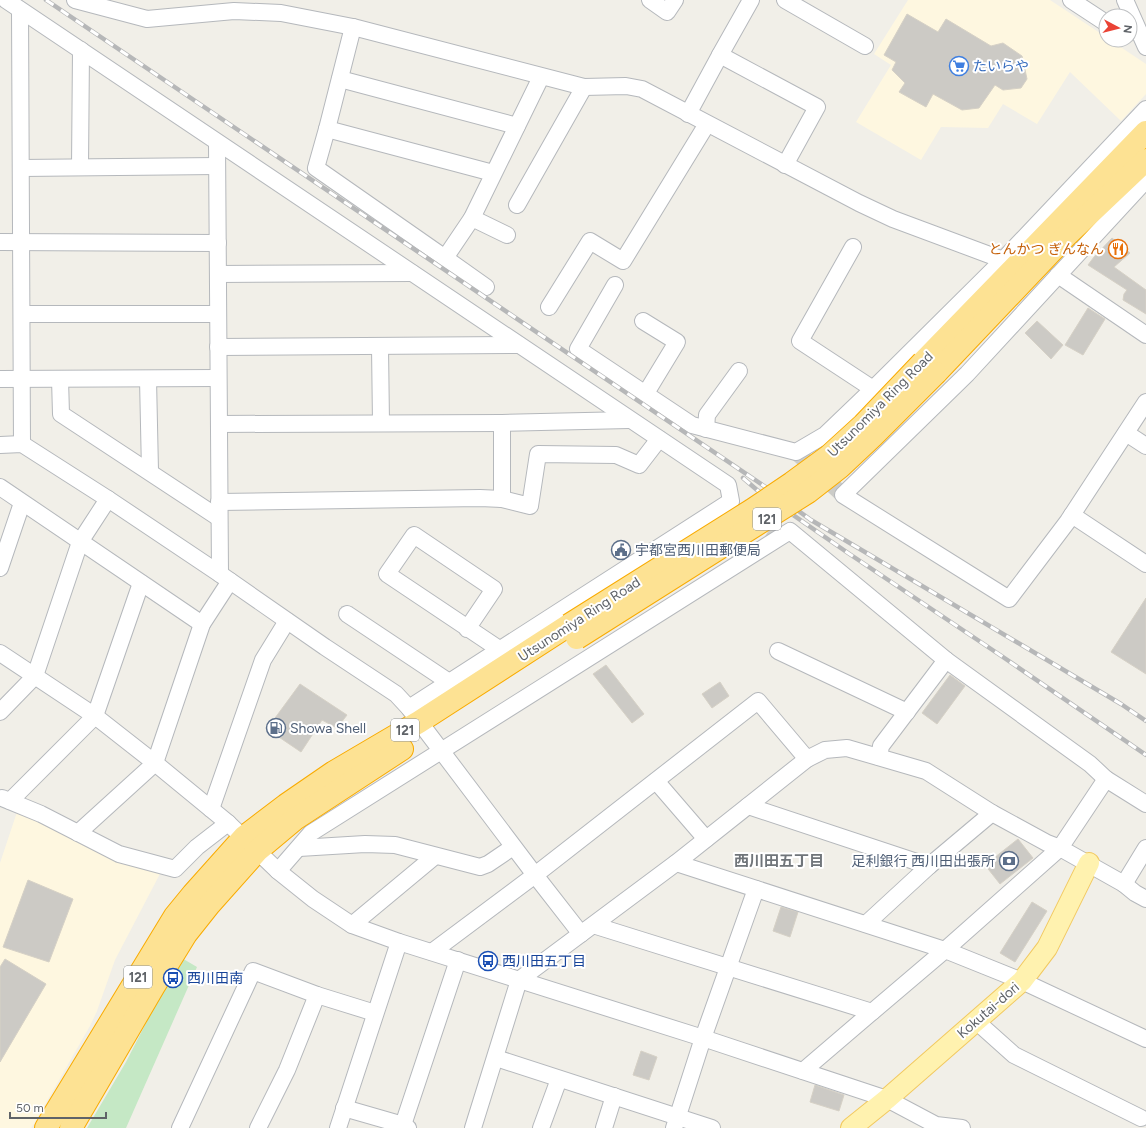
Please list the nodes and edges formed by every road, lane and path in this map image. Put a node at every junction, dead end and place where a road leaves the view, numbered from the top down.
1 (6, 0) edge
2 (75, 0) edge
3 (650, 0) edge
4 (675, 0) edge
5 (751, 0) edge
6 (785, 0) edge
7 (1071, 0) edge
8 (1125, 0) edge
9 (209, 7) edge
10 (20, 10) junction
11 (1098, 18) edge
12 (353, 27) junction
13 (865, 46) dead end
14 (1146, 48) edge
15 (81, 50) junction
16 (720, 55) junction
17 (541, 77) junction
18 (340, 79) junction
19 (584, 87) junction
20 (1146, 109) edge
21 (688, 114) junction
22 (707, 124) junction
23 (517, 126) junction
24 (327, 129) junction
25 (1146, 132) edge
26 (217, 143) junction
27 (1146, 160) edge
28 (785, 165) junction
29 (217, 166) junction
30 (80, 167) junction
31 (21, 168) junction
32 (493, 173) junction
33 (1146, 180) edge
34 (517, 204) dead end
35 (472, 218) junction
36 (507, 235) dead end
37 (0, 242) edge
38 (22, 242) junction
39 (218, 243) junction
40 (853, 247) dead end
41 (445, 258) junction
42 (1003, 260) junction
43 (412, 273) junction
44 (218, 274) junction
45 (1058, 275) junction
46 (615, 285) dead end
47 (486, 287) dead end
48 (549, 307) dead end
49 (22, 314) junction
50 (218, 314) junction
51 (642, 321) dead end
52 (1146, 335) edge
53 (519, 345) junction
54 (380, 346) junction
55 (218, 347) junction
56 (929, 367) junction
57 (739, 371) dead end
58 (218, 378) junction
59 (0, 379) edge
60 (23, 379) junction
61 (60, 379) junction
62 (148, 379) junction
63 (873, 389) junction
64 (646, 393) junction
65 (1145, 406) edge
66 (629, 420) junction
67 (382, 423) junction
68 (502, 423) junction
69 (219, 424) junction
70 (706, 429) junction
71 (1126, 433) junction
72 (659, 439) junction
73 (22, 444) junction
74 (0, 445) edge
75 (1146, 446) edge
76 (150, 471) junction
77 (0, 487) edge
78 (108, 499) junction
79 (502, 499) junction
80 (219, 502) junction
81 (22, 503) junction
82 (1072, 515) junction
83 (219, 518) junction
84 (80, 542) junction
85 (1146, 564) edge
86 (0, 568) edge
87 (225, 578) junction
88 (141, 583) junction
89 (348, 614) dead end
90 (287, 621) junction
91 (202, 624) junction
92 (467, 629) junction
93 (500, 649) junction
94 (778, 651) dead end
95 (0, 653) edge
96 (946, 660) junction
97 (35, 676) junction
98 (449, 682) junction
99 (0, 712) edge
100 (907, 712) junction
101 (94, 716) junction
102 (418, 721) junction
103 (441, 751) junction
104 (879, 757) junction
105 (807, 759) junction
106 (155, 763) junction
107 (1106, 779) junction
108 (656, 781) junction
109 (5, 799) edge
110 (1146, 804) edge
111 (748, 806) junction
112 (212, 810) junction
113 (992, 812) junction
114 (78, 833) junction
115 (243, 837) junction
116 (706, 839) junction
117 (513, 846) junction
118 (299, 848) junction
119 (1060, 848) junction
120 (1146, 848) edge
121 (435, 856) junction
122 (676, 863) junction
123 (1089, 864) junction
124 (928, 866) junction
125 (278, 871) junction
126 (535, 875) junction
127 (1124, 884) junction
128 (756, 889) junction
129 (1146, 899) edge
130 (866, 924) junction
131 (352, 925) junction
132 (587, 929) junction
133 (399, 942) junction
134 (945, 950) junction
135 (432, 952) junction
136 (458, 960) junction
137 (728, 966) junction
138 (519, 980) junction
139 (1022, 981) junction
140 (317, 995) junction
141 (872, 1012) junction
142 (375, 1013) junction
143 (976, 1021) junction
144 (703, 1038) junction
145 (1146, 1039) edge
146 (496, 1058) junction
147 (803, 1071) junction
148 (559, 1079) junction
149 (614, 1096) junction
150 (887, 1099) junction
151 (344, 1108) junction
152 (1142, 1118) edge
153 (676, 1122) edge
154 (405, 1127) edge
155 (46, 1128) edge
156 (71, 1128) edge
157 (180, 1128) edge
158 (258, 1128) edge
159 (338, 1128) edge
160 (474, 1128) edge
161 (541, 1128) edge
162 (604, 1128) edge
163 (712, 1128) edge
164 (852, 1128) edge
165 (962, 1128) edge

1 - 10 street
2 - 9 street
3 - 4 street
5 - 16 street
6 - 13 street
7 - 11 street
8 - 14 street
9 - 12 street
10 - 15 street
10 - 31 street
12 - 17 street
12 - 18 street
15 - 26 street
15 - 30 street
16 - 21 street
16 - 28 street
17 - 19 street
17 - 23 street
18 - 23 street
18 - 24 street
19 - 21 street
19 - 34 street
20 - 42 street
21 - 22 street
22 - 28 street
22 - 48 street
23 - 32 street
24 - 32 street
24 - 41 street
25 - 56 highway, Utsunomiya Ring Road / 121
26 - 29 street
26 - 43 street
27 - 56 highway, Utsunomiya Ring Road / 121
28 - 42 street
29 - 30 street
29 - 39 street
30 - 31 street
31 - 38 street
32 - 35 street
33 - 45 street
35 - 36 street
35 - 41 street
37 - 38 street
38 - 39 street
38 - 49 street
39 - 44 street
40 - 63 street
41 - 47 street
42 - 63 street
43 - 44 street
43 - 53 street
44 - 50 street
45 - 52 street
45 - 82 street
46 - 64 street
49 - 50 street
49 - 60 street
50 - 55 street
51 - 64 street
53 - 54 street
53 - 66 street
54 - 55 street
54 - 67 street
55 - 58 street
56 - 102 highway, Utsunomiya Ring Road / 121, bridge
57 - 70 street
58 - 62 street
58 - 69 street
59 - 60 street
60 - 61 street
60 - 73 street
61 - 62 street
61 - 76 street
62 - 76 street
63 - 70 street
64 - 70 street
65 - 71 street
66 - 68 street
66 - 72 street
67 - 68 street
67 - 69 street
68 - 79 street
69 - 80 street
71 - 75 street
71 - 82 street
72 - 79 street
72 - 93 street
73 - 74 street
73 - 78 street
76 - 83 street
77 - 81 street
78 - 84 street
78 - 87 street
79 - 80 street
80 - 83 street
81 - 84 street
81 - 86 street
82 - 85 street
83 - 87 street
84 - 88 street
84 - 97 street
87 - 90 street
87 - 91 street
88 - 91 street
88 - 101 street
89 - 98 street
90 - 102 street
90 - 112 street
91 - 106 street
92 - 92 street
92 - 93 street
93 - 98 street
94 - 100 street
95 - 97 street
96 - 100 street
96 - 103 street
96 - 107 street
97 - 99 street
97 - 101 street
98 - 102 street
100 - 104 street
101 - 106 street
101 - 109 street
102 - 103 street
102 - 115 highway, Utsunomiya Ring Road / 121
103 - 117 street
103 - 118 street
104 - 105 street
104 - 113 street
105 - 108 street
105 - 111 street
106 - 112 street
106 - 114 street
107 - 110 street
107 - 119 street
108 - 116 street
108 - 126 street
109 - 114 street
111 - 116 street
111 - 124 street
112 - 115 street
113 - 119 street
113 - 124 street
114 - 115 street
115 - 125 street
115 - 155 highway, Utsunomiya Ring Road / 121
115 - 156 highway, Utsunomiya Ring Road / 121
116 - 122 street
117 - 121 street
117 - 126 street
118 - 121 street
118 - 125 street
119 - 123 street
119 - 134 street
120 - 127 street
121 - 131 street
122 - 128 street
122 - 132 street
123 - 127 street
123 - 139 main road, Kokutai-dori
124 - 130 street
125 - 131 street
126 - 132 street
126 - 135 street
127 - 129 street
128 - 130 street
128 - 137 street
130 - 134 street
131 - 133 street
132 - 137 street
132 - 138 street
133 - 135 street
133 - 142 street
134 - 139 street
134 - 141 street
135 - 136 street
136 - 138 street
136 - 154 street
137 - 141 street
137 - 144 street
138 - 144 street
138 - 146 street
139 - 143 main road, Kokutai-dori
139 - 145 street
140 - 142 street
140 - 157 street
140 - 158 street
141 - 147 street
142 - 151 street
143 - 150 main road, Kokutai-dori
143 - 152 street
144 - 147 street
144 - 153 street
146 - 148 street
146 - 160 street
147 - 150 street
148 - 149 street
148 - 161 street
149 - 153 street
149 - 162 street
150 - 164 main road, Kokutai-dori
150 - 165 street
151 - 154 street
151 - 159 street
153 - 163 street

